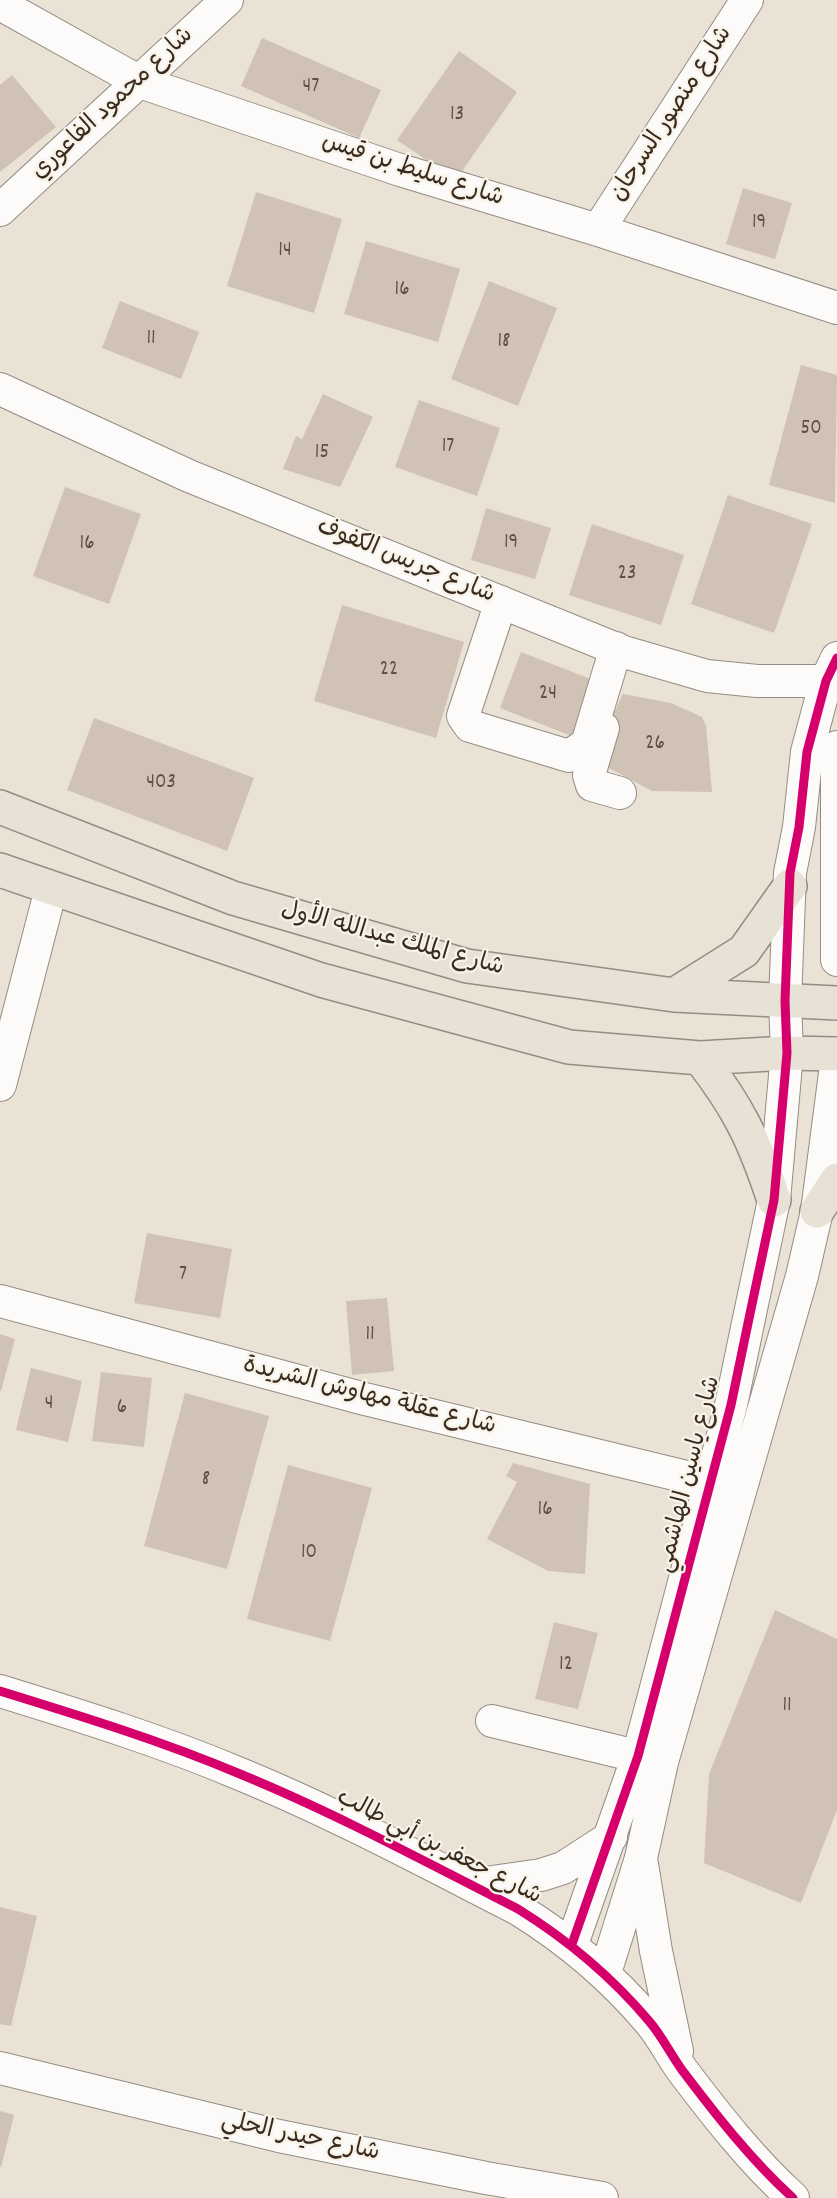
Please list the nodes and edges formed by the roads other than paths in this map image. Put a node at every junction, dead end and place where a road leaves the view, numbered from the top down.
1 (227, 0) edge
2 (747, 0) edge
3 (0, 4) edge
4 (140, 82) junction
5 (0, 210) edge
6 (598, 230) junction
7 (837, 308) edge
8 (0, 389) edge
9 (501, 602) junction
10 (620, 650) junction
11 (833, 673) edge
12 (837, 747) edge
13 (620, 793) dead end
14 (0, 807) edge
15 (0, 870) edge
16 (790, 886) junction
17 (51, 889) junction
18 (837, 960) edge
19 (674, 996) junction
20 (785, 1001) junction
21 (837, 1003) edge
22 (788, 1053) junction
23 (837, 1056) edge
24 (699, 1058) junction
25 (0, 1085) edge
26 (837, 1180) edge
27 (774, 1200) junction
28 (817, 1211) junction
29 (0, 1301) edge
30 (725, 1486) junction
31 (0, 1691) edge
32 (492, 1721) dead end
33 (650, 1759) junction
34 (611, 1837) junction
35 (641, 1858) junction
36 (471, 1885) junction
37 (572, 1944) junction
38 (605, 1972) junction
39 (0, 2068) edge
40 (681, 2069) junction
41 (782, 2193) edge
42 (602, 2198) edge

1 - 4 street, شارع محمود الفاعوري
2 - 6 street, شارع منصور السرحان
3 - 4 street, شارع سليط بن قيس
4 - 5 street, شارع محمود الفاعوري
4 - 6 street, شارع سليط بن قيس
6 - 7 street, شارع سليط بن قيس
8 - 9 street, شارع جريس الكفوف
9 - 10 street, شارع جريس الكفوف
9 - 10 street
10 - 11 street, شارع جريس الكفوف
10 - 13 street
11 - 16 street, شارع ياسين الهاشمي
12 - 18 street
14 - 19 main road, شارع الملك عبدالله الأول
15 - 17 main road
16 - 19 main road
16 - 20 street, شارع ياسين الهاشمي
17 - 24 main road
17 - 25 street
19 - 20 main road, شارع الملك عبدالله الأول
20 - 21 main road, شارع الملك عبدالله الأول
20 - 22 street, شارع ياسين الهاشمي
22 - 23 main road
22 - 24 main road
22 - 27 street, شارع ياسين الهاشمي
23 - 28 street, شارع ياسين الهاشمي
24 - 27 main road
26 - 28 main road
27 - 30 street, شارع ياسين الهاشمي
28 - 30 street, شارع ياسين الهاشمي
29 - 30 street, شارع عقلة مهاوش الشريدة
30 - 33 street, شارع ياسين الهاشمي
31 - 36 street, شارع جعفر بن أبي طالب
32 - 33 street
33 - 34 street, شارع ياسين الهاشمي
33 - 35 street, شارع ياسين الهاشمي
34 - 36 street
34 - 37 street, شارع ياسين الهاشمي
35 - 38 street, شارع ياسين الهاشمي
35 - 40 street
36 - 37 street, شارع جعفر بن أبي طالب
37 - 38 street, شارع جعفر بن أبي طالب
38 - 40 street, شارع جعفر بن أبي طالب
39 - 42 street, شارع حيدر الحلي
40 - 41 street, شارع جعفر بن أبي طالب

